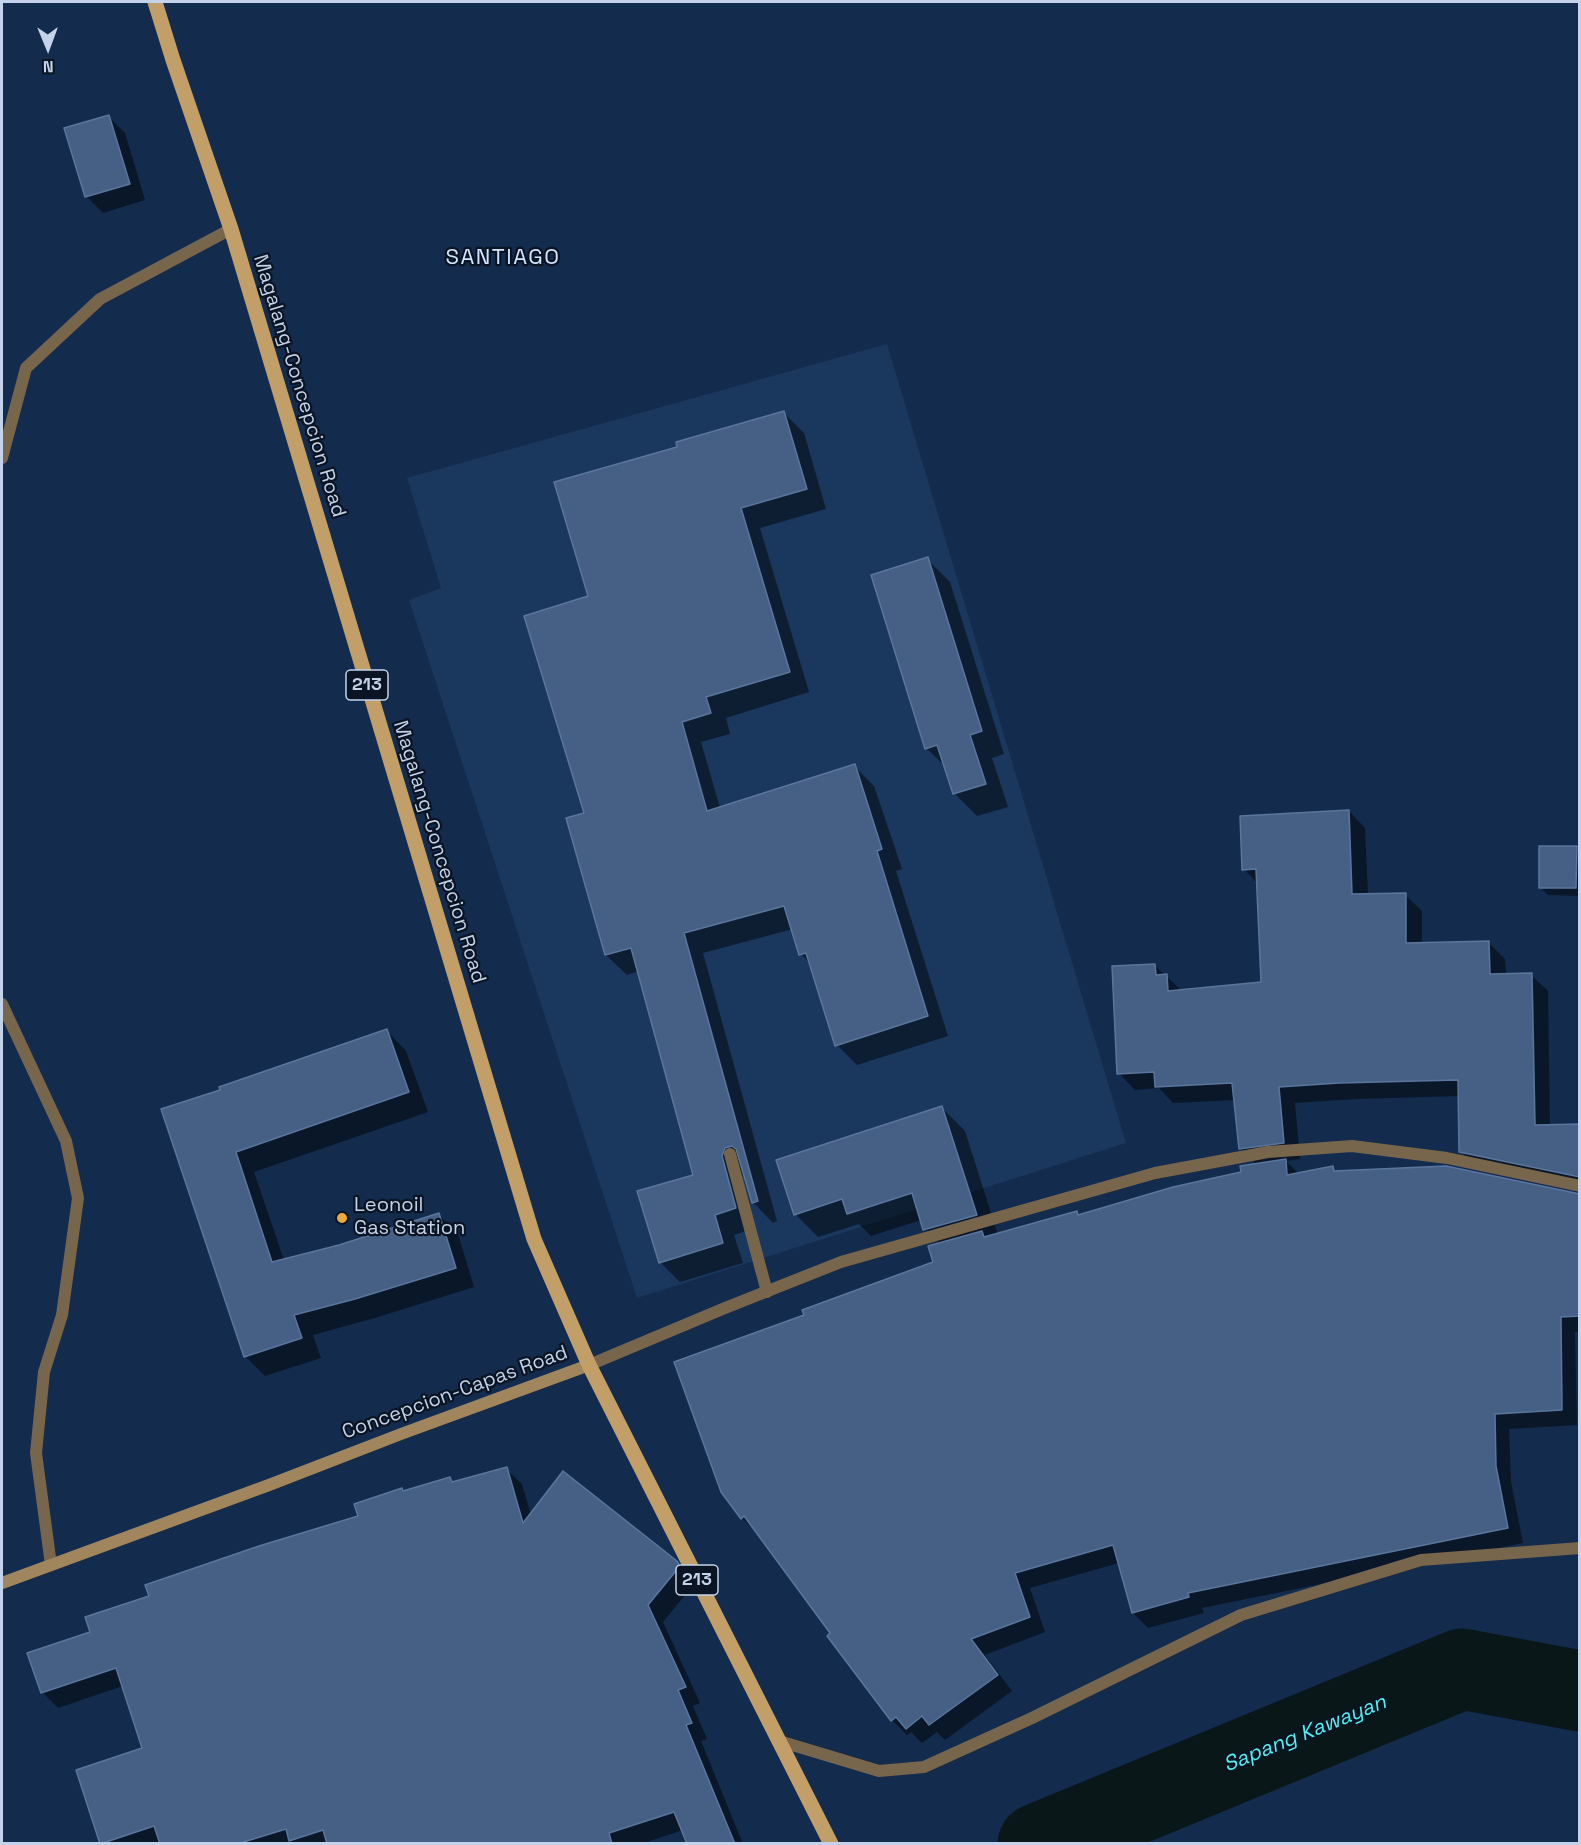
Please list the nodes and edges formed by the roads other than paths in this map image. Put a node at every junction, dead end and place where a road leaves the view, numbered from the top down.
1 (155, 2) edge
2 (231, 229) junction
3 (2, 458) edge
4 (2, 1004) edge
5 (730, 1154) dead end
6 (1580, 1186) edge
7 (766, 1292) junction
8 (589, 1365) junction
9 (1580, 1548) edge
10 (51, 1564) junction
11 (2, 1582) edge
12 (779, 1741) junction
13 (831, 1844) edge

1 - 2 main road, Magalang-Concepcion Road / 213
2 - 3 street
2 - 8 main road, Magalang-Concepcion Road / 213
4 - 10 street
5 - 7 street
6 - 7 street
7 - 8 street
8 - 10 main road, Concepcion-Capas Road
8 - 12 main road, Concepcion-Capas Road / 213
9 - 12 street
10 - 11 main road, Concepcion-Capas Road
12 - 13 main road, Concepcion-Capas Road / 213

